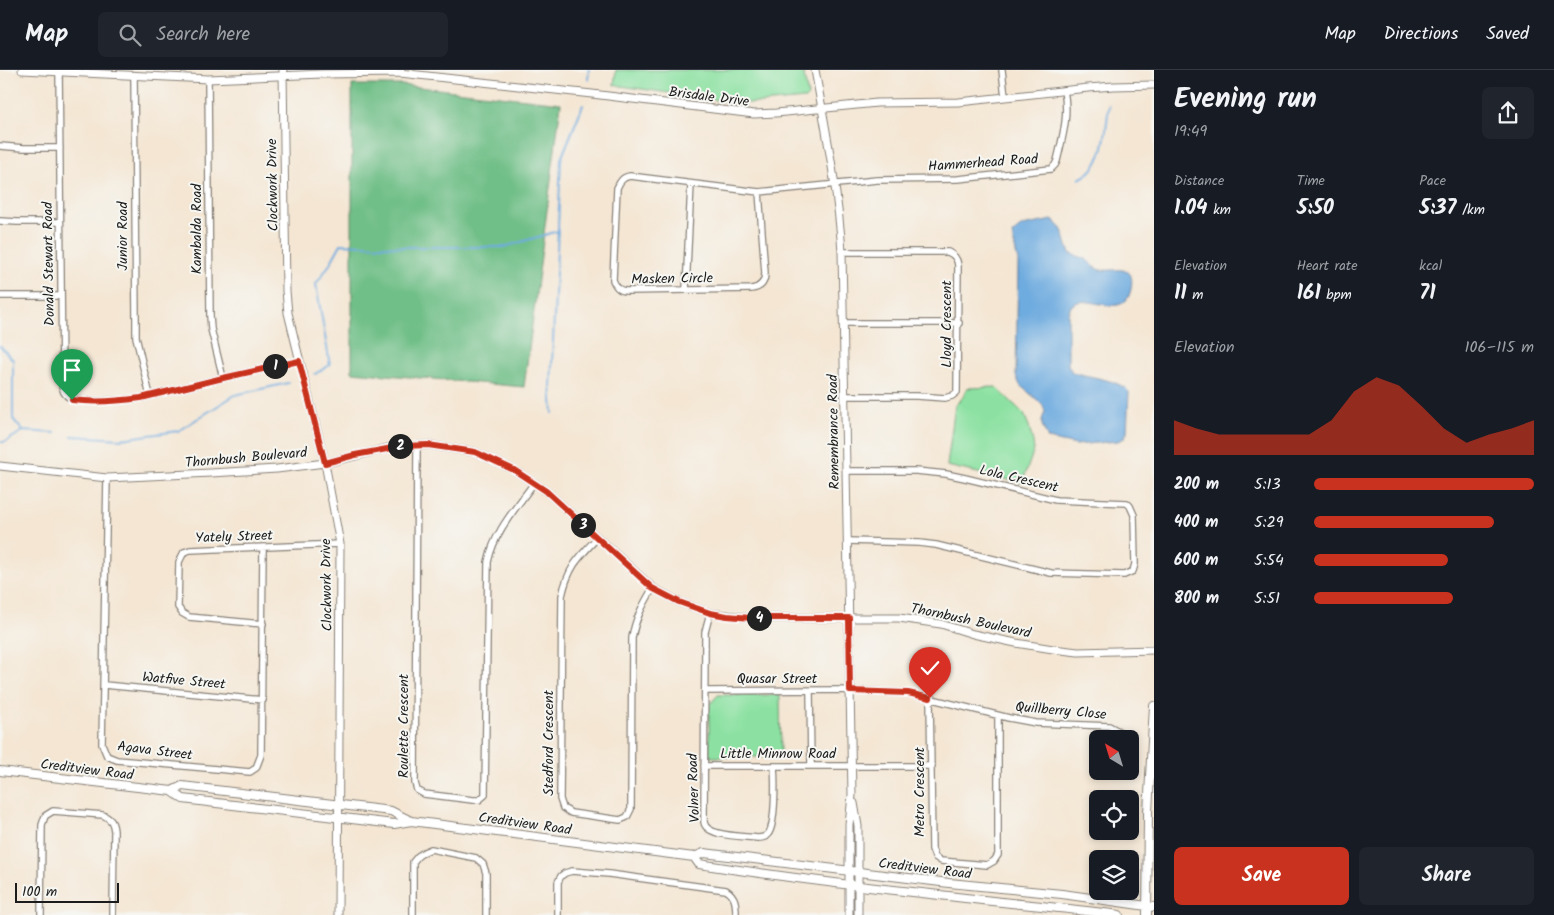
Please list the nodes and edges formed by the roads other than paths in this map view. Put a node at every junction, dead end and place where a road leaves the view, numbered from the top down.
1 (22, 70) edge
2 (815, 70) edge
3 (1002, 70) edge
4 (60, 71) edge
5 (360, 72) edge
6 (283, 73) edge
7 (134, 75) junction
8 (208, 79) junction
9 (1154, 86) edge
10 (1064, 90) junction
11 (1006, 97) junction
12 (822, 108) junction
13 (0, 146) edge
14 (60, 148) junction
15 (691, 184) junction
16 (835, 185) junction
17 (758, 192) junction
18 (0, 220) edge
19 (60, 222) junction
20 (842, 252) junction
21 (686, 290) junction
22 (0, 296) edge
23 (61, 296) junction
24 (844, 323) junction
25 (959, 323) junction
26 (299, 361) junction
27 (223, 378) junction
28 (150, 396) junction
29 (845, 396) junction
30 (417, 445) junction
31 (325, 463) junction
32 (0, 466) edge
33 (846, 470) junction
34 (108, 478) junction
35 (534, 483) junction
36 (597, 538) junction
37 (848, 541) junction
38 (340, 544) junction
39 (263, 548) junction
40 (652, 588) junction
41 (710, 613) junction
42 (849, 618) junction
43 (263, 624) junction
44 (1154, 650) edge
45 (104, 686) junction
46 (705, 691) junction
47 (810, 691) junction
48 (850, 691) junction
49 (930, 698) junction
50 (263, 700) junction
51 (1154, 706) edge
52 (998, 716) junction
53 (1117, 730) edge
54 (704, 766) junction
55 (774, 766) junction
56 (811, 766) junction
57 (851, 766) junction
58 (932, 766) junction
59 (0, 770) edge
60 (172, 791) junction
61 (852, 795) junction
62 (338, 804) junction
63 (338, 818) junction
64 (411, 821) junction
65 (694, 857) junction
66 (849, 871) junction
67 (858, 872) junction
68 (949, 883) junction
69 (849, 884) junction
70 (858, 885) junction
71 (930, 894) junction
72 (1151, 906) edge
73 (41, 915) edge
74 (114, 915) edge
75 (338, 915) edge
76 (413, 915) edge
77 (486, 915) edge
78 (558, 915) edge
79 (736, 915) edge
80 (849, 915) edge
81 (858, 915) edge
82 (1120, 915) edge
83 (1148, 915) edge

1 - 4 street, Brisdale Drive
2 - 12 street, Remembrance Road
3 - 11 street
4 - 7 street, Brisdale Drive
4 - 14 street, Donald Stewart Road
5 - 6 street, Brisdale Drive
5 - 12 street, Brisdale Drive
6 - 8 street, Brisdale Drive
6 - 26 street, Clockwork Drive
7 - 8 street, Brisdale Drive
7 - 28 street, Junior Road
8 - 27 street, Kambalda Road
9 - 10 street, Brisdale Drive
10 - 11 street, Brisdale Drive
10 - 16 street, Hammerhead Road
11 - 12 street, Brisdale Drive
12 - 16 street, Remembrance Road
13 - 14 street
14 - 19 street, Donald Stewart Road
15 - 17 street, Masken Circle
15 - 21 street
15 - 21 street, Masken Circle
16 - 17 street, Masken Circle
16 - 20 street, Remembrance Road
17 - 21 street, Masken Circle
18 - 19 street
19 - 23 street, Donald Stewart Road
20 - 24 street, Remembrance Road
20 - 25 street, Lloyd Crescent
22 - 23 street
23 - 28 street, Donald Stewart Road
24 - 25 street
24 - 29 street, Remembrance Road
25 - 29 street, Lloyd Crescent
26 - 27 street, Donald Stewart Road
26 - 31 street, Clockwork Drive
27 - 28 street, Donald Stewart Road
29 - 33 street, Remembrance Road
30 - 31 street, Thornbush Boulevard
30 - 35 street, Thornbush Boulevard
30 - 35 street, Roulette Crescent
31 - 34 street, Thornbush Boulevard
31 - 38 street, Clockwork Drive
32 - 34 street, Thornbush Boulevard
33 - 37 street, Remembrance Road
33 - 37 street, Lola Crescent
34 - 45 street, Agava Street
35 - 36 street, Thornbush Boulevard
36 - 40 street, Thornbush Boulevard
36 - 40 street, Stedford Crescent
37 - 42 street, Remembrance Road
38 - 39 street, Yately Street
38 - 62 street, Clockwork Drive
39 - 43 street, Agava Street
39 - 43 street, Yately Street
40 - 41 street, Thornbush Boulevard
41 - 42 street, Thornbush Boulevard
41 - 46 street, Volner Road
42 - 44 street, Thornbush Boulevard
42 - 48 street, Remembrance Road
43 - 50 street, Agava Street
45 - 50 street, Watfive Street
45 - 50 street, Agava Street
46 - 47 street, Quasar Street
46 - 54 street, Volner Road
47 - 48 street, Quasar Street
47 - 56 street
48 - 49 street, Quillberry Close
48 - 57 street, Remembrance Road
49 - 52 street, Quillberry Close
49 - 58 street, Metro Crescent
51 - 72 main road
52 - 53 street, Quillberry Close
52 - 58 street, Metro Crescent
54 - 55 street, Little Minnow Road
54 - 55 street, Volner Road
55 - 56 street, Little Minnow Road
56 - 57 street, Little Minnow Road
57 - 58 street, Little Minnow Road
57 - 61 street, Remembrance Road
59 - 60 main road, Creditview Road
60 - 62 main road, Creditview Road
60 - 63 main road, Creditview Road
61 - 66 street, Remembrance Road
61 - 67 street, Remembrance Road
62 - 63 street, Clockwork Drive
62 - 64 main road, Creditview Road
63 - 64 main road, Creditview Road
63 - 75 street, Clockwork Drive
64 - 65 main road, Creditview Road
65 - 66 main road, Creditview Road
65 - 69 main road, Creditview Road
66 - 67 main road, Creditview Road
66 - 69 street, Remembrance Road
67 - 68 main road, Creditview Road
67 - 70 street, Remembrance Road
68 - 71 main road
68 - 72 main road, Creditview Road
69 - 70 main road, Creditview Road
69 - 80 street, Remembrance Road
70 - 71 main road, Creditview Road
70 - 81 street, Remembrance Road
71 - 82 main road, Creditview Road
72 - 83 main road
73 - 74 street
76 - 77 street
78 - 79 street

